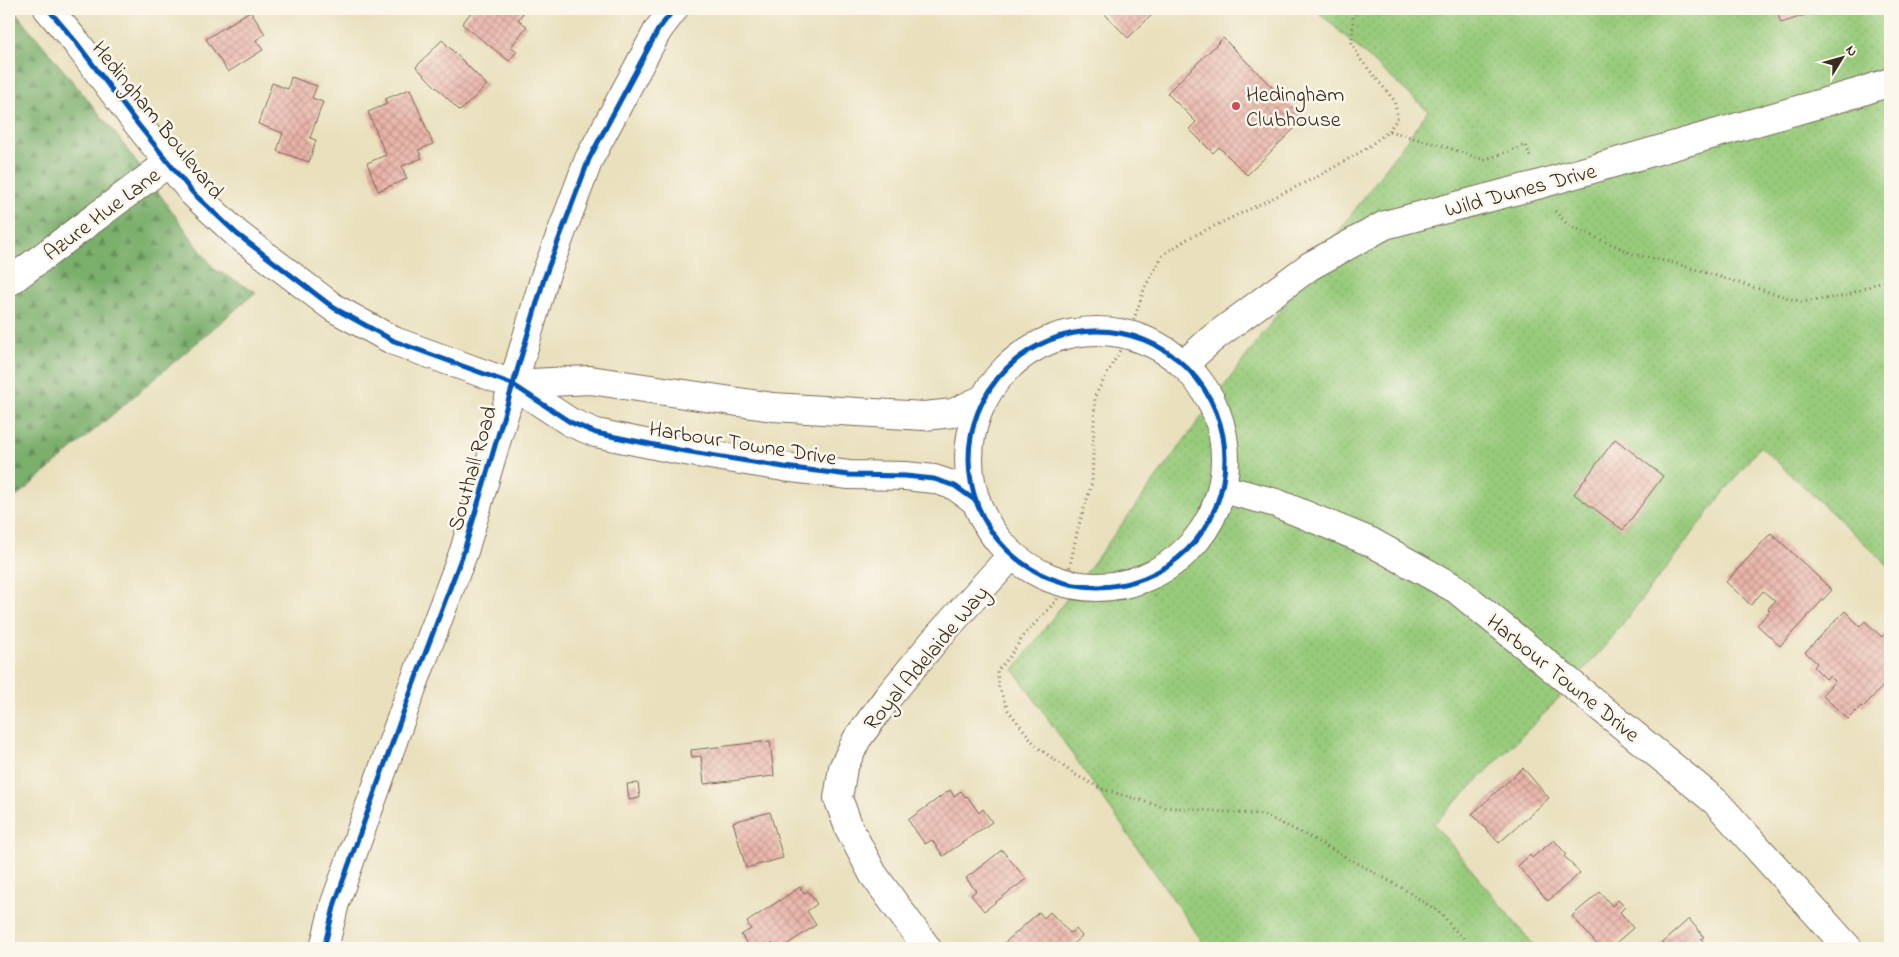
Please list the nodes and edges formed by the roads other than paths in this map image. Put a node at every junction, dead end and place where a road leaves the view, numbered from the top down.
1 (48, 9) edge
2 (674, 9) edge
3 (1890, 82) edge
4 (168, 163) junction
5 (9, 282) edge
6 (1184, 364) junction
7 (512, 384) junction
8 (983, 399) junction
9 (1222, 489) junction
10 (976, 501) junction
11 (1012, 555) junction
12 (324, 948) edge
13 (927, 948) edge
14 (1848, 948) edge

1 - 4 street, Hedingham Boulevard
2 - 7 street, Southall Road
3 - 6 street, Wild Dunes Drive
4 - 5 street, Azure Hue Lane
4 - 7 street, Hedingham Boulevard
6 - 8 street, Harbour Towne Drive
6 - 9 street, Harbour Towne Drive
7 - 8 street, Harbour Towne Drive
7 - 10 street, Harbour Towne Drive
7 - 12 street, Southall Road
8 - 10 street, Harbour Towne Drive
9 - 11 street, Harbour Towne Drive
9 - 14 street, Harbour Towne Drive
10 - 11 street, Harbour Towne Drive
11 - 13 street, Royal Adelaide Way

